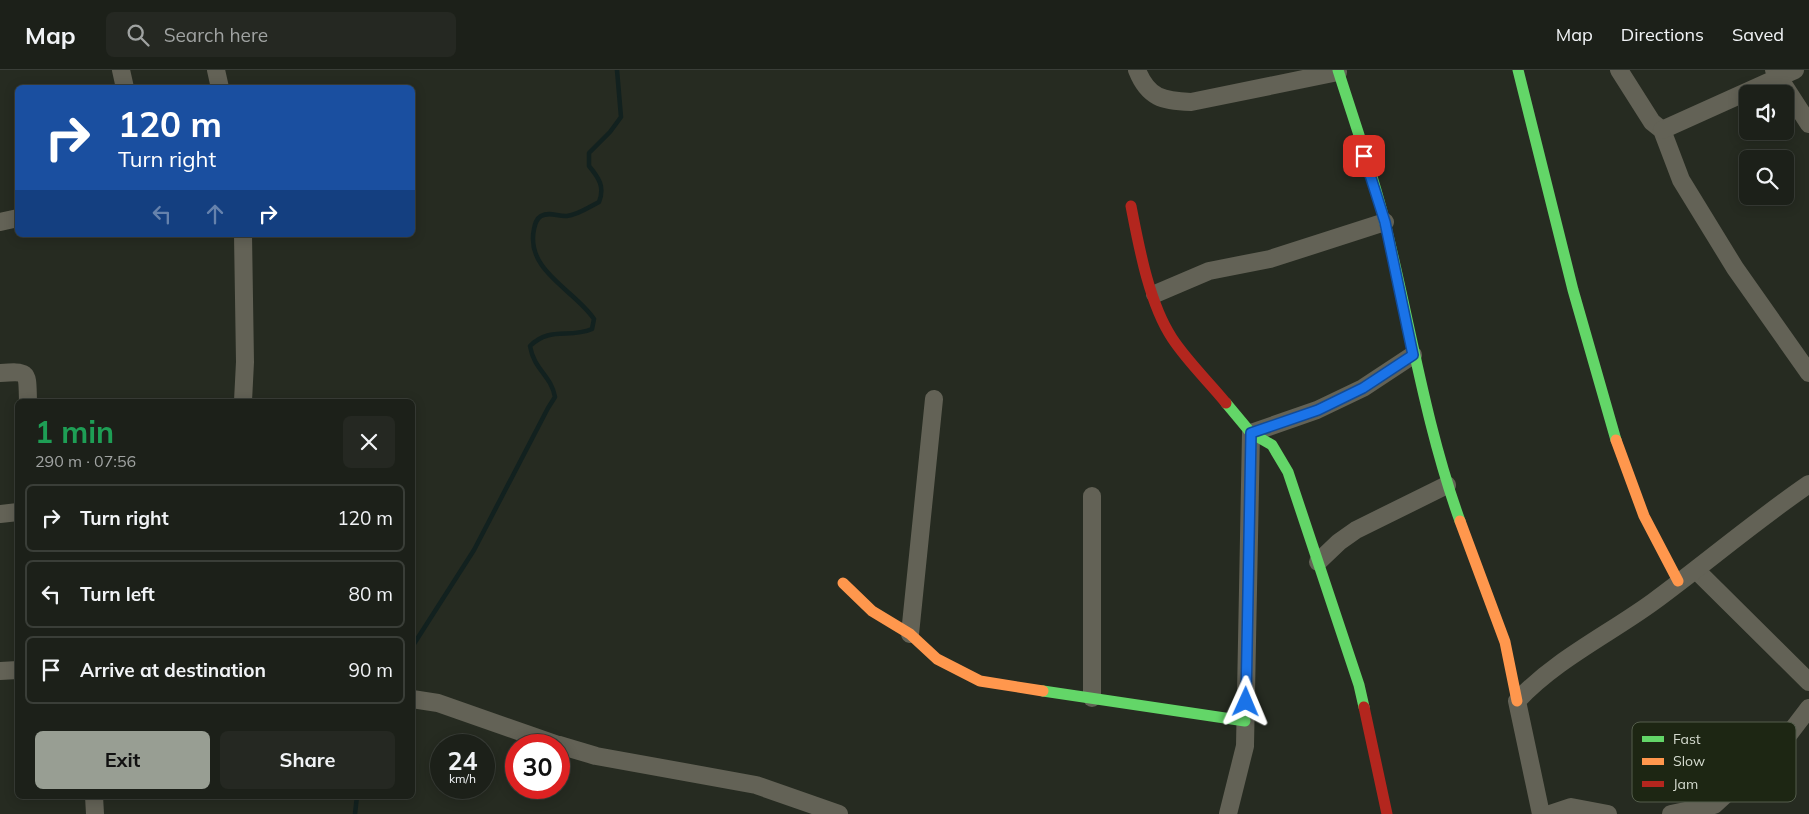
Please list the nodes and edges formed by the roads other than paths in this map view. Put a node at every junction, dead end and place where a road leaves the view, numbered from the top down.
1 (121, 70) edge
2 (216, 70) edge
3 (1137, 70) edge
4 (1518, 70) edge
5 (1619, 70) edge
6 (1795, 70) edge
7 (1338, 71) edge
8 (1776, 74) edge
9 (124, 85) edge
10 (219, 85) edge
11 (1809, 124) edge
12 (1662, 130) junction
13 (1131, 206) dead end
14 (15, 219) edge
15 (0, 222) edge
16 (1385, 222) junction
17 (243, 237) edge
18 (1155, 294) junction
19 (1413, 355) junction
20 (0, 373) edge
21 (1809, 373) edge
22 (28, 399) edge
23 (243, 399) edge
24 (934, 399) dead end
25 (1251, 433) junction
26 (1809, 484) edge
27 (1447, 485) junction
28 (1092, 496) dead end
29 (15, 512) edge
30 (0, 514) edge
31 (1318, 562) junction
32 (1696, 570) junction
33 (1678, 582) junction
34 (843, 583) dead end
35 (910, 634) junction
36 (15, 670) edge
37 (0, 671) edge
38 (1809, 682) edge
39 (1092, 698) junction
40 (415, 699) edge
41 (1517, 701) junction
42 (1809, 708) edge
43 (1245, 721) junction
44 (1796, 725) edge
45 (526, 734) edge
46 (570, 748) edge
47 (94, 799) edge
48 (1717, 802) edge
49 (95, 814) edge
50 (839, 814) edge
51 (1228, 814) edge
52 (1387, 814) edge
53 (1540, 814) edge
54 (1550, 814) edge
55 (1608, 814) edge
56 (1671, 814) edge

1 - 9 street
2 - 10 street
3 - 7 street
4 - 33 street
5 - 12 street
6 - 8 street
7 - 16 street
8 - 11 street
8 - 12 street
12 - 21 street
13 - 18 street
14 - 15 street
16 - 18 street
16 - 19 street
17 - 23 street
18 - 25 street
19 - 25 street
19 - 27 street
20 - 22 street
24 - 35 street
25 - 31 street
25 - 43 street
26 - 32 street
27 - 31 street
27 - 41 street
28 - 39 street
29 - 30 street
31 - 52 street
32 - 33 street
32 - 38 street
33 - 41 street
34 - 35 street
35 - 39 street
36 - 37 street
39 - 43 street
40 - 45 street
41 - 53 street
42 - 44 street
43 - 51 street
46 - 50 street
47 - 49 street
48 - 56 street
54 - 55 street

